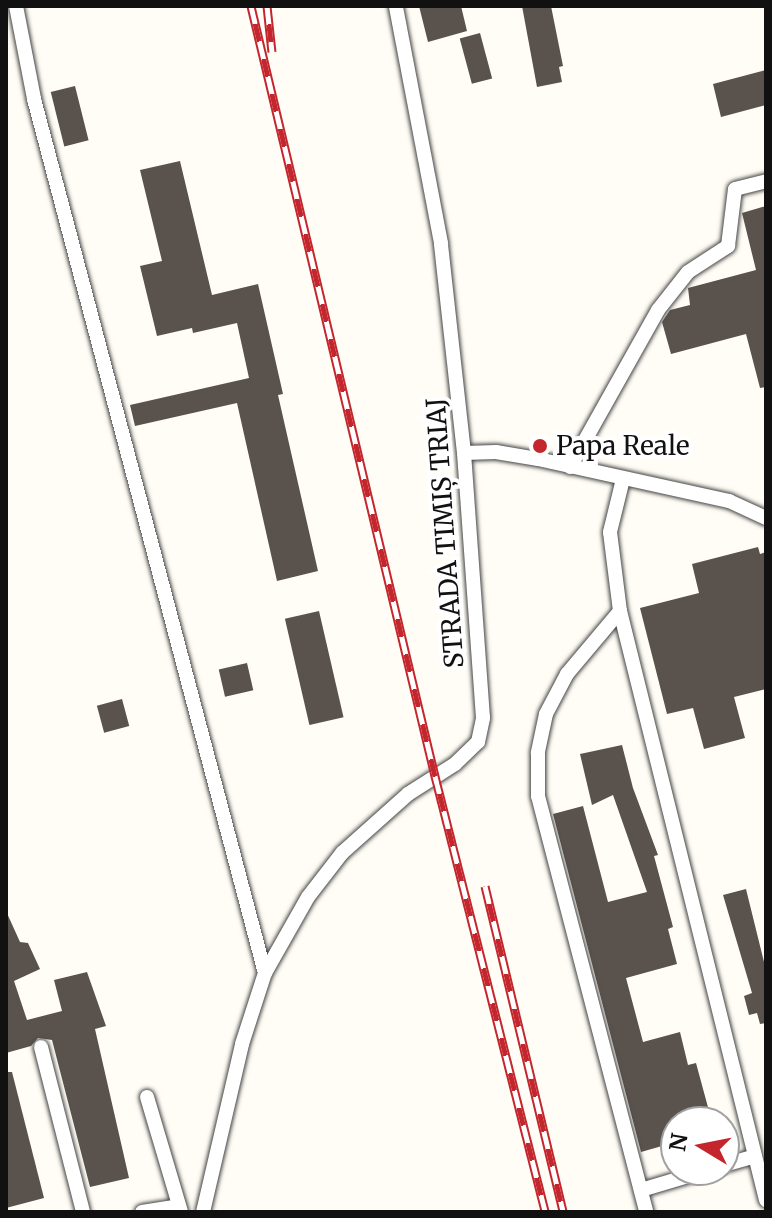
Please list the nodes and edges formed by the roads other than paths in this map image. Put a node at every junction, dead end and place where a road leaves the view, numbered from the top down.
1 (16, 6) edge
2 (396, 6) edge
3 (766, 181) edge
4 (464, 453) junction
5 (570, 467) junction
6 (623, 479) junction
7 (766, 518) edge
8 (620, 611) junction
9 (265, 973) junction
10 (41, 1047) dead end
11 (147, 1097) dead end
12 (755, 1156) junction
13 (740, 1160) edge
14 (660, 1184) edge
15 (641, 1190) junction
16 (766, 1200) edge
17 (204, 1208) edge
18 (180, 1209) edge
19 (83, 1212) edge
20 (142, 1212) edge
21 (219, 1212) edge
22 (646, 1212) edge

1 - 9 lane
2 - 4 lane, STRADA TIMIȘ TRIAJ
3 - 5 lane
4 - 5 lane
4 - 9 lane, STRADA TIMIȘ TRIAJ
5 - 6 lane
6 - 7 lane
6 - 8 lane
8 - 12 lane
8 - 15 lane
9 - 17 lane, STRADA TIMIȘ TRIAJ
10 - 19 lane
11 - 18 lane
12 - 13 lane
12 - 16 lane
14 - 15 lane
15 - 22 lane
17 - 21 lane
18 - 20 lane

